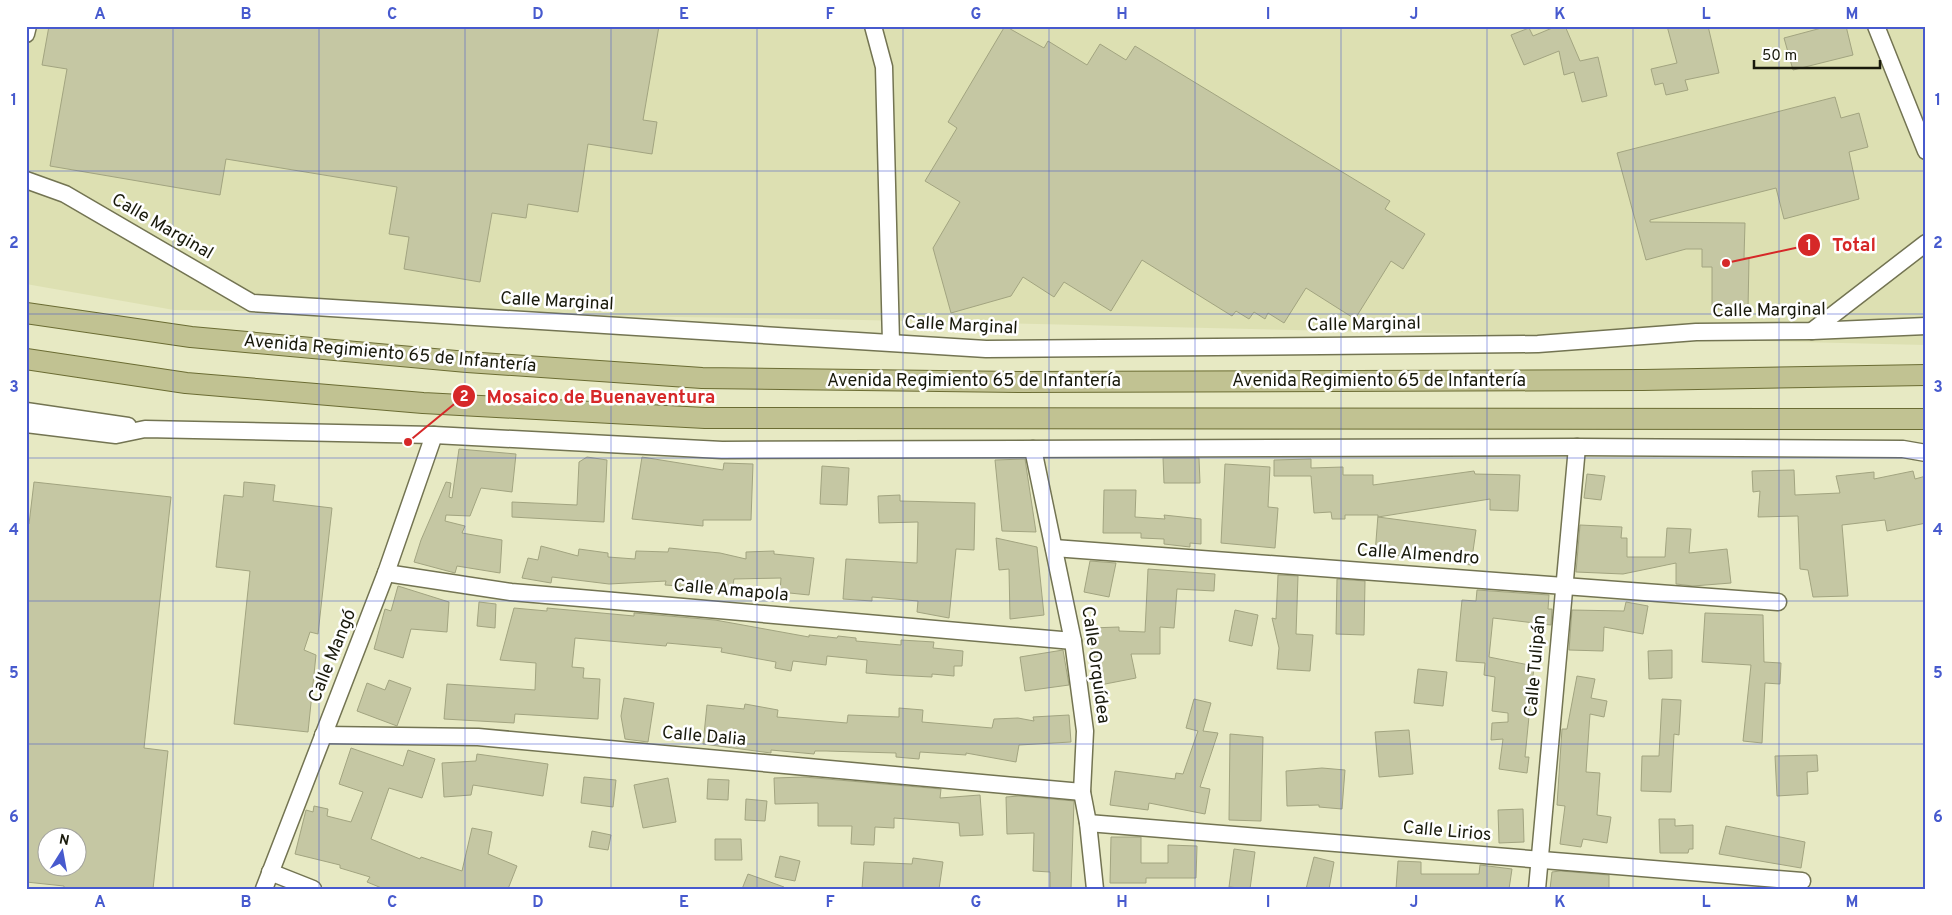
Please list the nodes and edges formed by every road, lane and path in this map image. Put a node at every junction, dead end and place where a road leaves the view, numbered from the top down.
1 (28, 26) edge
2 (874, 26) edge
3 (1876, 26) edge
4 (26, 34) edge
5 (1926, 151) edge
6 (26, 180) edge
7 (1926, 243) edge
8 (26, 302) edge
9 (26, 313) edge
10 (60, 318) junction
11 (1926, 326) edge
12 (1812, 332) junction
13 (891, 342) junction
14 (26, 359) edge
15 (1926, 375) edge
16 (26, 411) edge
17 (1926, 419) edge
18 (26, 424) edge
19 (145, 429) junction
20 (434, 436) junction
21 (1577, 447) junction
22 (1032, 449) junction
23 (1926, 454) edge
24 (1054, 548) junction
25 (386, 573) junction
26 (1563, 586) junction
27 (1778, 602) dead end
28 (1073, 641) junction
29 (322, 736) junction
30 (1082, 792) junction
31 (1088, 823) junction
32 (1538, 859) junction
33 (270, 872) junction
34 (1802, 881) dead end
35 (264, 889) edge
36 (313, 889) edge
37 (1095, 889) edge
38 (1537, 889) edge

1 - 4 street
2 - 13 street
3 - 5 street
6 - 13 street, Calle Marginal
7 - 12 street
8 - 10 main road
9 - 10 main road, Avenida Regimiento 65 de Infantería
10 - 15 main road, Avenida Regimiento 65 de Infantería
11 - 12 street, Calle Marginal
12 - 13 street, Calle Marginal
14 - 17 main road, Avenida Regimiento 65 de Infantería
16 - 19 street
18 - 19 street
19 - 20 street
20 - 22 street
20 - 25 street, Calle Mangó
21 - 22 street
21 - 23 street
21 - 26 street, Calle Tulipán
22 - 24 street, Calle Orquídea
24 - 26 street, Calle Almendro
24 - 28 street, Calle Orquídea
25 - 28 street, Calle Amapola
25 - 29 street, Calle Mangó
26 - 27 street, Calle Almendro
26 - 32 street, Calle Tulipán
28 - 30 street, Calle Orquídea
29 - 30 street, Calle Dalia
29 - 33 street, Calle Mangó
30 - 31 street, Calle Orquídea
31 - 32 street, Calle Lirios
31 - 37 street, Calle Orquídea
32 - 34 street, Calle Lirios
32 - 38 street, Calle Tulipán
33 - 35 street, Calle Mangó
33 - 36 street

